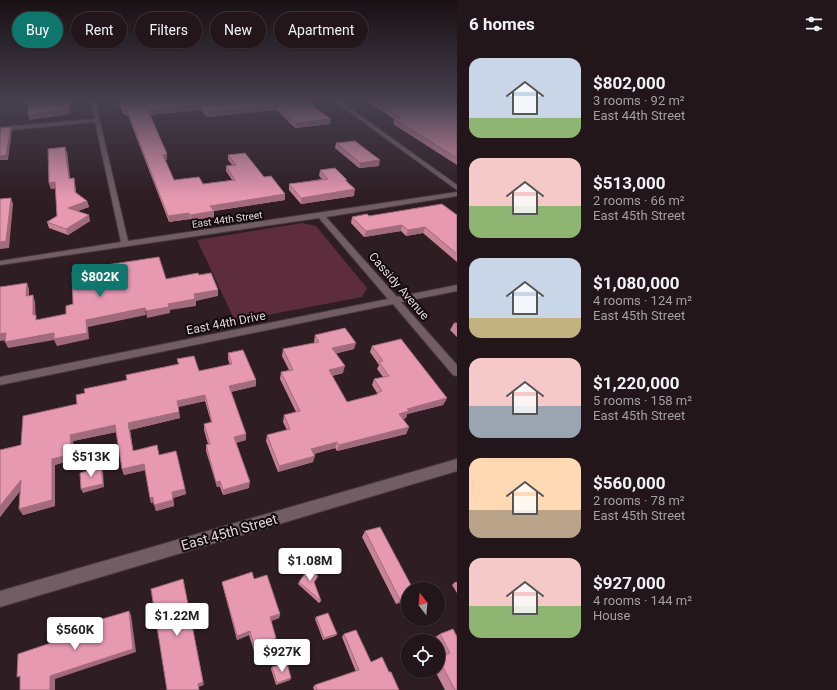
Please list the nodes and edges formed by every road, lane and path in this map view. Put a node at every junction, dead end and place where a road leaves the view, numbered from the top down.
1 (100, 133) edge
2 (381, 133) edge
3 (457, 188) edge
4 (457, 194) edge
5 (322, 216) junction
6 (125, 243) junction
7 (0, 263) edge
8 (457, 288) edge
9 (397, 302) junction
10 (457, 372) edge
11 (0, 381) edge
12 (457, 465) edge
13 (0, 599) edge

1 - 6 street
2 - 3 street
4 - 5 street, East 44th Street
5 - 6 street, East 44th Street
5 - 9 street, Cassidy Avenue
6 - 7 street, East 44th Street
8 - 9 street, East 44th Drive
9 - 10 street, Cassidy Avenue
9 - 11 street, East 44th Drive
12 - 13 street, East 45th Street

